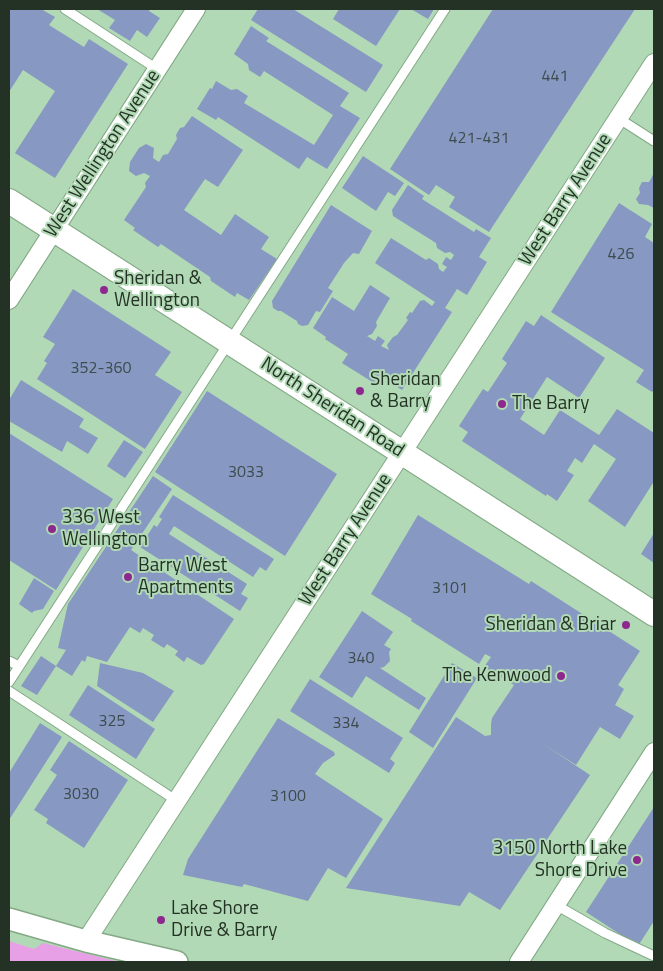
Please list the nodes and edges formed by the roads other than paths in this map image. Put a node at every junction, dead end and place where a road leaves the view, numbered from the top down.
1 (65, 9) edge
2 (196, 9) edge
3 (445, 9) edge
4 (654, 63) edge
5 (157, 69) junction
6 (618, 118) junction
7 (654, 141) edge
8 (9, 201) edge
9 (54, 230) junction
10 (9, 300) edge
11 (229, 342) junction
12 (403, 453) junction
13 (654, 614) edge
14 (9, 661) edge
15 (19, 666) junction
16 (9, 682) edge
17 (9, 691) edge
18 (654, 752) edge
19 (176, 801) junction
20 (556, 905) junction
21 (9, 919) edge
22 (86, 941) junction
23 (654, 956) edge
24 (177, 962) edge
25 (519, 962) edge

1 - 5 lane
2 - 5 street, West Wellington Avenue
3 - 11 lane
4 - 6 street, West Barry Avenue
5 - 9 street, West Wellington Avenue
6 - 7 lane
6 - 12 street, West Barry Avenue
8 - 9 main road, North Sheridan Road
9 - 10 street, West Wellington Avenue
9 - 11 main road, North Sheridan Road
11 - 12 main road, North Sheridan Road
11 - 15 lane
12 - 13 main road, North Sheridan Road
12 - 19 street, West Barry Avenue
14 - 15 lane
15 - 16 lane
17 - 19 lane
18 - 20 street
19 - 22 street, West Barry Avenue
20 - 23 lane
20 - 25 street
21 - 22 street
22 - 24 street

